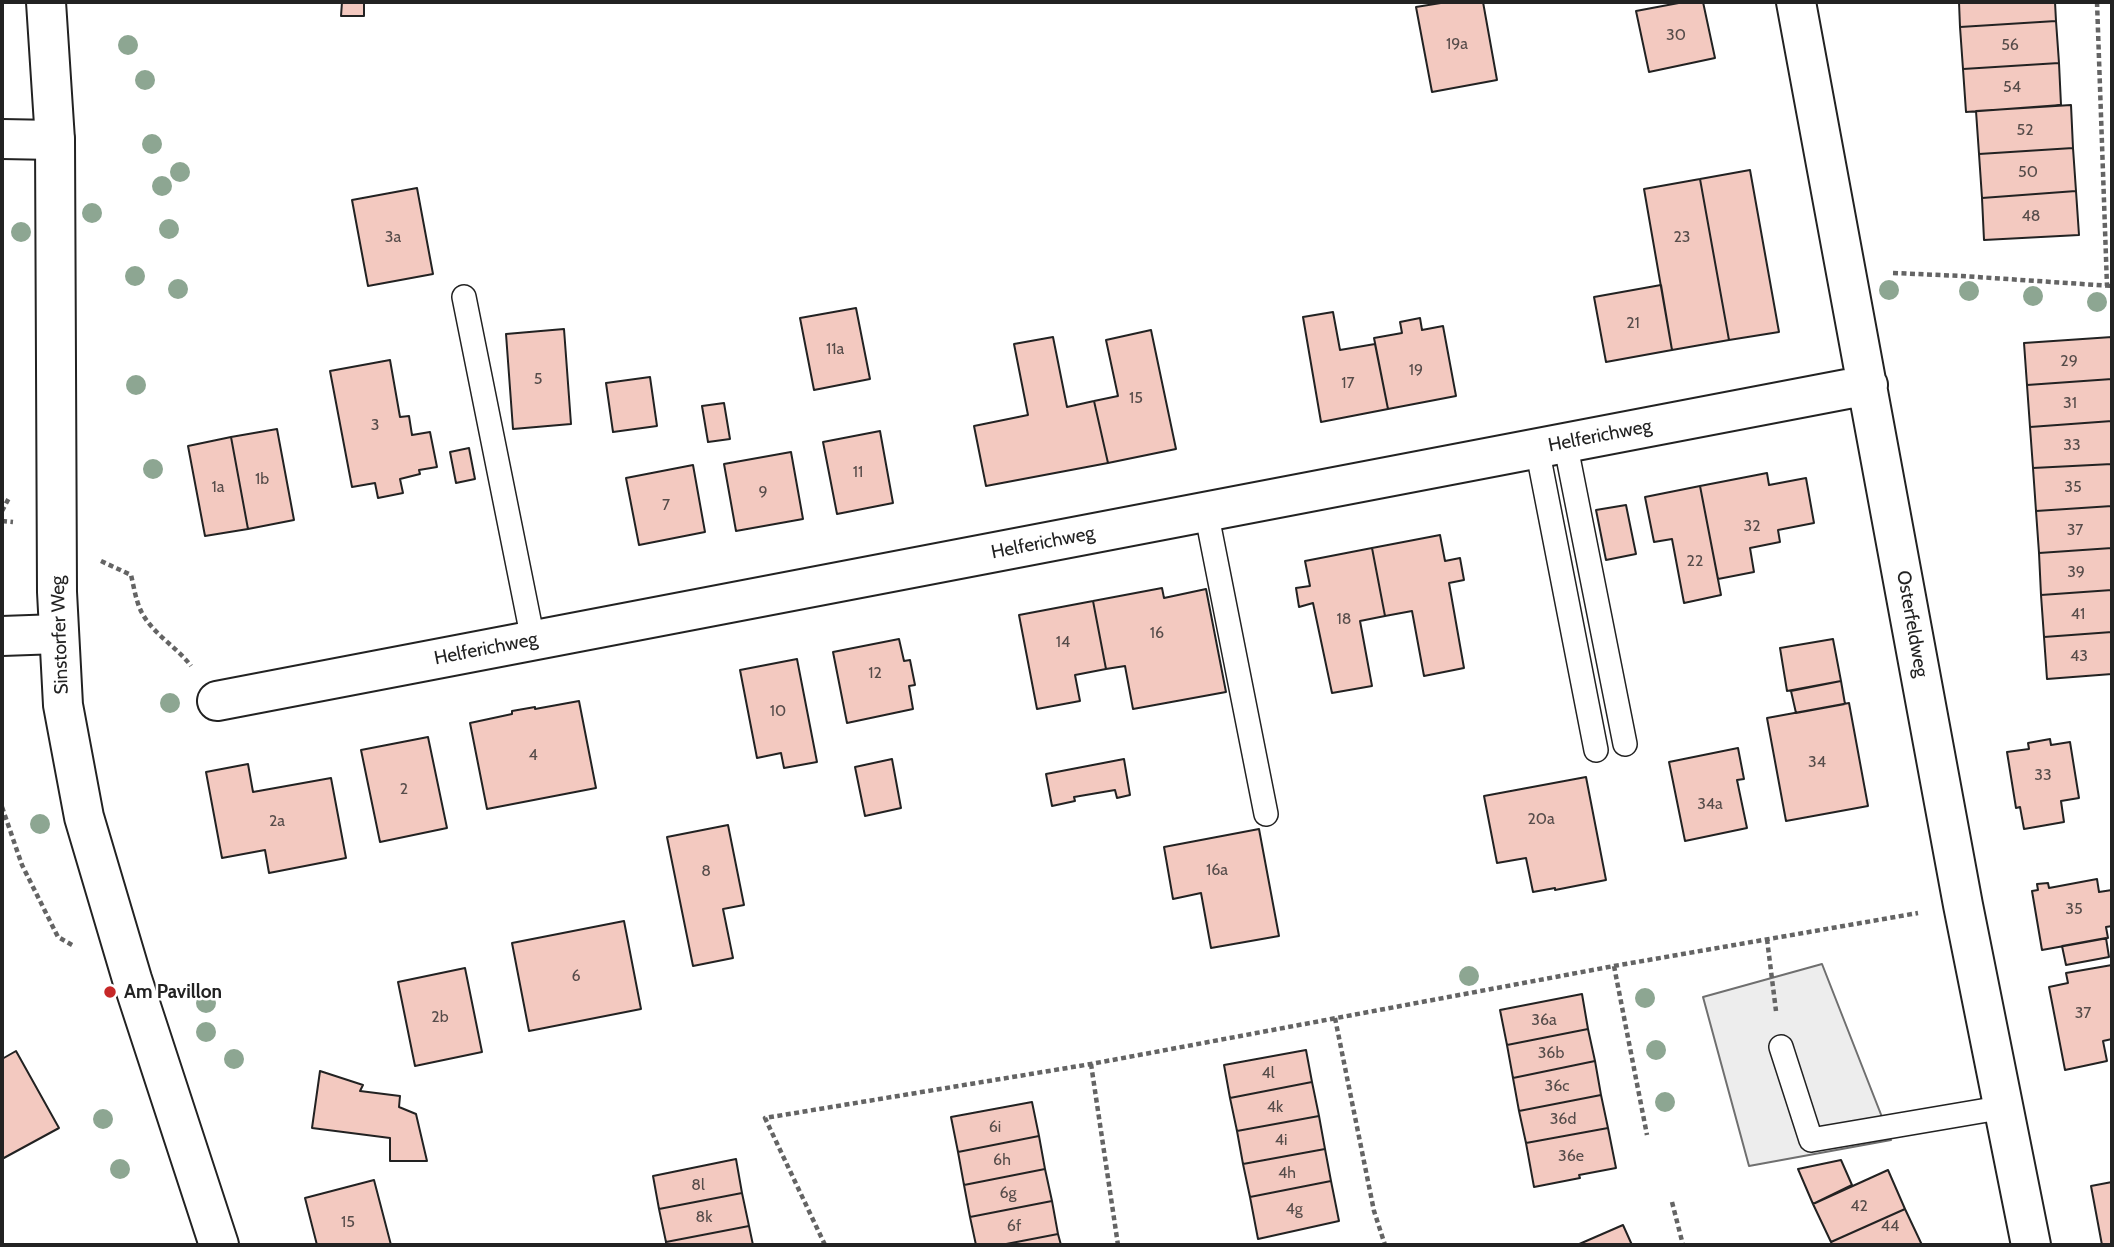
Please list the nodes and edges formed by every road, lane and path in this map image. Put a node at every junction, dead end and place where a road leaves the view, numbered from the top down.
1 (46, 2) edge
2 (1796, 2) edge
3 (2096, 2) edge
4 (2, 139) edge
5 (55, 140) junction
6 (1883, 273) dead end
7 (2109, 286) edge
8 (464, 297) dead end
9 (1868, 385) junction
10 (1551, 445) junction
11 (1206, 511) junction
12 (102, 562) dead end
13 (58, 634) junction
14 (2, 636) edge
15 (533, 640) junction
16 (183, 655) dead end
17 (217, 701) dead end
18 (1625, 744) dead end
19 (1596, 750) dead end
20 (2, 807) edge
21 (1266, 814) dead end
22 (1963, 905) junction
23 (1767, 939) junction
24 (1614, 966) junction
25 (132, 979) junction
26 (1335, 1018) junction
27 (1781, 1047) joint
28 (1091, 1064) junction
29 (2005, 1107) junction
30 (1647, 1135) dead end
31 (1672, 1202) dead end
32 (219, 1245) edge
33 (825, 1245) edge
34 (1118, 1245) edge
35 (1385, 1245) edge
36 (1684, 1245) edge
37 (2031, 1245) edge

1 - 5 street, Sinstorfer Weg
2 - 9 street, Osterfeldweg
3 - 7 path
4 - 5 street
5 - 13 street, Sinstorfer Weg
6 - 7 path
8 - 15 lane
9 - 10 street, Helferichweg
9 - 22 street, Osterfeldweg
10 - 11 street, Helferichweg
10 - 18 lane
10 - 19 lane
11 - 15 street, Helferichweg
11 - 21 lane
12 - 16 path
13 - 14 street
13 - 25 street, Sinstorfer Weg
15 - 17 street, Helferichweg
20 - 25 path
22 - 23 path
22 - 29 street, Osterfeldweg
23 - 24 path
23 - 27 path
24 - 26 path
24 - 30 path
25 - 32 street, Sinstorfer Weg
26 - 28 path
26 - 35 path
27 - 29 lane
28 - 33 path
28 - 34 path
29 - 37 street, Osterfeldweg
31 - 36 path

